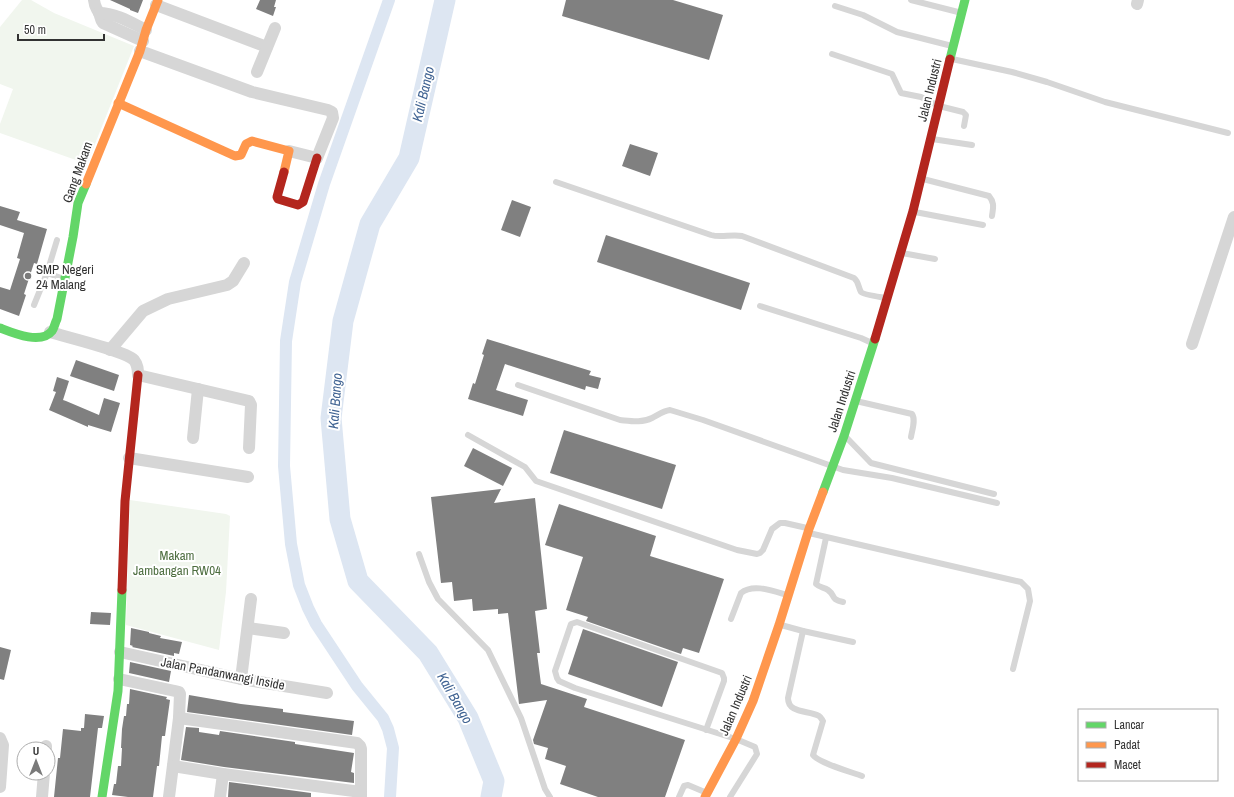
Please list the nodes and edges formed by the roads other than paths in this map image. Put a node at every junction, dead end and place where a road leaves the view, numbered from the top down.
1 (94, 0) edge
2 (911, 0) edge
3 (965, 0) edge
4 (157, 3) edge
5 (835, 6) dead end
6 (962, 13) junction
7 (275, 28) dead end
8 (143, 41) junction
9 (953, 46) junction
10 (267, 47) junction
11 (832, 54) dead end
12 (950, 59) junction
13 (257, 72) dead end
14 (118, 104) junction
15 (939, 106) junction
16 (964, 126) dead end
17 (1228, 133) dead end
18 (930, 139) junction
19 (972, 145) dead end
20 (289, 151) junction
21 (317, 158) junction
22 (921, 178) junction
23 (556, 182) dead end
24 (913, 211) junction
25 (992, 216) dead end
26 (1234, 217) edge
27 (983, 225) dead end
28 (57, 240) dead end
29 (901, 252) junction
30 (935, 259) dead end
31 (244, 263) dead end
32 (47, 273) junction
33 (64, 279) junction
34 (887, 299) junction
35 (34, 305) dead end
36 (760, 306) dead end
37 (0, 328) edge
38 (50, 332) junction
39 (874, 344) junction
40 (1192, 344) dead end
41 (110, 350) junction
42 (138, 375) junction
43 (518, 385) dead end
44 (198, 389) junction
45 (855, 401) junction
46 (468, 435) dead end
47 (844, 436) junction
48 (911, 437) dead end
49 (193, 438) dead end
50 (249, 448) dead end
51 (129, 458) junction
52 (832, 467) junction
53 (248, 477) dead end
54 (994, 494) dead end
55 (997, 503) dead end
56 (808, 531) junction
57 (826, 538) junction
58 (419, 554) dead end
59 (788, 595) junction
60 (251, 599) dead end
61 (843, 602) dead end
62 (731, 619) dead end
63 (779, 625) junction
64 (248, 628) junction
65 (803, 631) junction
66 (284, 633) dead end
67 (852, 642) dead end
68 (120, 652) junction
69 (1013, 669) dead end
70 (119, 679) junction
71 (241, 679) junction
72 (327, 693) dead end
73 (179, 718) junction
74 (706, 730) junction
75 (0, 738) edge
76 (736, 739) junction
77 (173, 766) junction
78 (223, 774) junction
79 (862, 776) dead end
80 (43, 781) edge
81 (0, 787) edge
82 (361, 795) edge
83 (706, 795) edge
84 (42, 797) edge
85 (102, 797) edge
86 (169, 797) edge
87 (220, 797) edge
88 (550, 797) edge
89 (679, 797) edge
90 (730, 797) edge

1 - 8 street
2 - 6 lane
3 - 6 street, Jalan Industri
4 - 8 street, Gang Makam
4 - 10 street
5 - 9 lane
6 - 9 street, Jalan Industri
7 - 10 street
8 - 14 street, Gang Makam
8 - 21 street
9 - 12 street, Jalan Industri
10 - 13 street
11 - 15 lane
12 - 15 street, Jalan Industri
12 - 17 lane
14 - 20 street
14 - 33 street, Gang Makam
15 - 16 lane
15 - 18 street, Jalan Industri
18 - 19 lane
18 - 22 street, Jalan Industri
20 - 21 street
20 - 21 street
22 - 24 street, Jalan Industri
22 - 25 lane
23 - 34 lane
24 - 27 lane
24 - 29 street, Jalan Industri
26 - 40 street
28 - 32 lane
29 - 30 lane
29 - 34 street, Jalan Industri
31 - 41 street
32 - 33 lane
32 - 35 lane
33 - 38 street, Gang Makam
34 - 39 street, Jalan Industri
36 - 39 lane
37 - 38 street
38 - 41 street
39 - 45 street, Jalan Industri
41 - 42 street
42 - 44 street
42 - 51 street
43 - 52 lane
44 - 49 street
44 - 50 street
45 - 47 street, Jalan Industri
45 - 48 lane
46 - 56 lane
47 - 52 street, Jalan Industri
47 - 54 lane
51 - 53 street
51 - 68 street
52 - 55 lane
52 - 56 street, Jalan Industri
56 - 57 lane
56 - 59 street, Jalan Industri
57 - 61 lane
57 - 69 lane
58 - 88 lane
59 - 62 lane
59 - 63 street, Jalan Industri
60 - 64 street
63 - 65 lane
63 - 76 street, Jalan Industri
64 - 66 street
64 - 71 street
65 - 67 lane
65 - 79 lane
68 - 70 street
68 - 71 street, Jalan Pandanwangi Inside
70 - 73 street
70 - 85 street
71 - 72 street, Jalan Pandanwangi Inside
73 - 77 street
73 - 82 street
74 - 74 lane
74 - 76 lane
75 - 81 street
76 - 83 street, Jalan Industri
76 - 90 lane
77 - 78 street
77 - 86 street
78 - 82 street
78 - 87 street
80 - 84 street
83 - 89 lane

